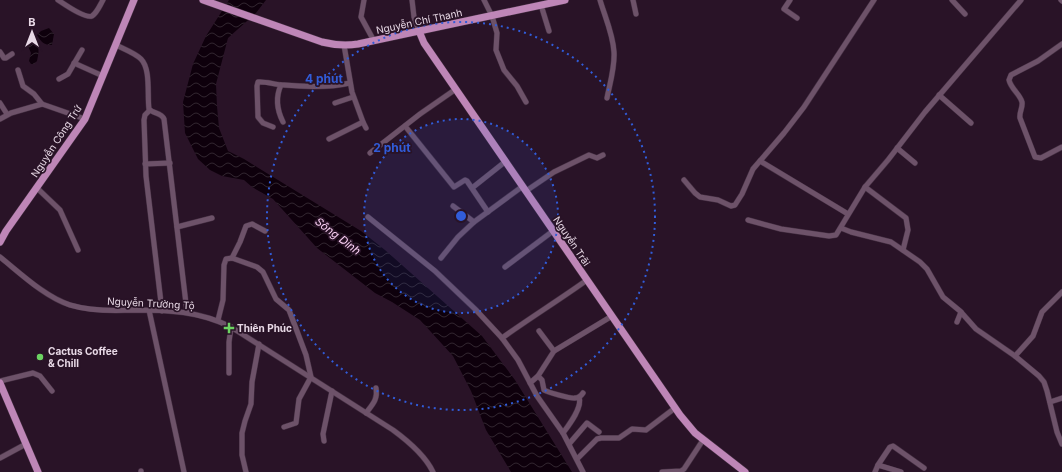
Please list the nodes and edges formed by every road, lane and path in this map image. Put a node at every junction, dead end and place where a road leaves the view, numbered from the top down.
1 (58, 0) edge
2 (102, 0) edge
3 (134, 0) edge
4 (203, 0) edge
5 (364, 0) edge
6 (412, 0) edge
7 (484, 0) edge
8 (565, 0) edge
9 (600, 0) edge
10 (633, 0) edge
11 (790, 0) edge
12 (874, 0) edge
13 (952, 0) edge
14 (1021, 0) edge
15 (541, 5) junction
16 (636, 14) dead end
17 (964, 14) dead end
18 (492, 16) junction
19 (797, 18) dead end
20 (419, 31) junction
21 (549, 31) dead end
22 (374, 41) junction
23 (1062, 44) edge
24 (116, 45) junction
25 (344, 45) junction
26 (82, 50) dead end
27 (0, 52) edge
28 (12, 54) dead end
29 (74, 63) junction
30 (18, 70) dead end
31 (103, 76) junction
32 (60, 79) dead end
33 (350, 83) junction
34 (280, 85) junction
35 (456, 89) junction
36 (940, 95) junction
37 (353, 97) junction
38 (607, 98) dead end
39 (526, 102) dead end
40 (0, 103) edge
41 (335, 103) dead end
42 (42, 104) junction
43 (150, 110) junction
44 (7, 114) junction
45 (0, 118) edge
46 (84, 119) junction
47 (284, 122) dead end
48 (363, 122) junction
49 (970, 123) dead end
50 (405, 126) junction
51 (273, 127) dead end
52 (366, 128) dead end
53 (329, 139) dead end
54 (1062, 147) edge
55 (897, 148) junction
56 (370, 153) dead end
57 (603, 156) dead end
58 (506, 161) junction
59 (760, 161) junction
60 (170, 163) junction
61 (145, 164) junction
62 (915, 164) dead end
63 (684, 180) dead end
64 (865, 187) junction
65 (37, 188) junction
66 (472, 188) junction
67 (525, 188) junction
68 (453, 206) dead end
69 (488, 212) junction
70 (848, 214) junction
71 (368, 216) dead end
72 (212, 218) dead end
73 (748, 220) dead end
74 (474, 222) junction
75 (177, 227) junction
76 (841, 228) junction
77 (265, 231) dead end
78 (553, 231) junction
79 (0, 242) edge
80 (78, 250) dead end
81 (903, 250) junction
82 (0, 257) edge
83 (232, 258) junction
84 (441, 258) dead end
85 (505, 267) dead end
86 (587, 280) junction
87 (1062, 292) edge
88 (149, 310) junction
89 (162, 311) junction
90 (187, 312) junction
91 (961, 312) junction
92 (612, 316) junction
93 (218, 320) junction
94 (958, 322) dead end
95 (231, 327) junction
96 (539, 331) dead end
97 (502, 338) junction
98 (259, 344) junction
99 (554, 351) junction
100 (1015, 356) junction
101 (229, 373) dead end
102 (538, 376) junction
103 (311, 377) junction
104 (0, 382) edge
105 (530, 383) junction
106 (376, 388) dead end
107 (52, 391) dead end
108 (332, 391) junction
109 (1062, 398) edge
110 (1050, 402) junction
111 (675, 408) junction
112 (366, 413) junction
113 (284, 427) dead end
114 (599, 432) dead end
115 (563, 433) junction
116 (703, 440) junction
117 (324, 441) dead end
118 (26, 444) junction
119 (570, 444) junction
120 (1062, 444) edge
121 (0, 458) edge
122 (577, 459) junction
123 (878, 465) junction
124 (924, 468) dead end
125 (672, 471) edge
126 (38, 472) edge
127 (184, 472) edge
128 (246, 472) edge
129 (433, 472) edge
130 (583, 472) edge
131 (662, 472) edge
132 (745, 472) edge
133 (875, 472) edge
134 (901, 472) edge

1 - 2 street
3 - 24 main road, Nguyễn Công Trứ
4 - 25 main road, Nguyễn Chí Thanh
5 - 22 street
6 - 20 street, Nguyễn Trãi
7 - 18 street
8 - 15 main road, Nguyễn Chí Thanh
9 - 38 street
10 - 16 street
11 - 19 street
12 - 59 street
13 - 17 street
14 - 36 street
15 - 18 main road, Nguyễn Chí Thanh
15 - 21 street
18 - 20 main road, Nguyễn Chí Thanh
18 - 39 street
20 - 22 main road, Nguyễn Chí Thanh
20 - 35 main road, Nguyễn Trãi
22 - 25 main road, Nguyễn Chí Thanh
23 - 54 street
24 - 31 main road, Nguyễn Công Trứ
24 - 43 street
25 - 33 street
26 - 29 street
27 - 28 street
29 - 31 street
29 - 32 street
30 - 42 street
31 - 46 main road, Nguyễn Công Trứ
33 - 34 street
33 - 37 street
34 - 47 street
34 - 51 street
35 - 50 street
35 - 58 main road, Nguyễn Trãi
36 - 49 street
36 - 55 street
37 - 41 street
37 - 48 street
40 - 44 street
42 - 44 street
42 - 46 street
43 - 60 street
43 - 61 street
44 - 45 street
46 - 65 main road, Nguyễn Công Trứ
48 - 52 street
48 - 53 street
50 - 56 street
50 - 66 street
55 - 62 street
55 - 64 street
57 - 67 street
58 - 66 street
58 - 67 main road, Nguyễn Trãi
59 - 63 street
59 - 70 street
60 - 61 street
60 - 75 street
61 - 89 street
64 - 70 street
64 - 81 street
65 - 79 main road, Nguyễn Công Trứ
65 - 80 street
66 - 69 street
67 - 69 street
67 - 78 main road, Nguyễn Trãi
68 - 74 street
69 - 74 street
70 - 76 street
71 - 97 street
72 - 75 street
73 - 76 street
74 - 84 street
75 - 90 street
76 - 81 street
77 - 83 street
78 - 85 street
78 - 86 main road, Nguyễn Trãi
81 - 91 street
82 - 88 street, Nguyễn Trường Tộ
83 - 93 street
83 - 103 street
86 - 92 main road, Nguyễn Trãi
86 - 97 street
87 - 100 street
88 - 89 street, Nguyễn Trường Tộ
88 - 127 street
89 - 90 street, Nguyễn Trường Tộ
90 - 93 street, Nguyễn Trường Tộ
91 - 94 street
91 - 100 street
92 - 99 street
92 - 111 main road, Nguyễn Trãi
93 - 95 street, Nguyễn Trường Tộ
95 - 98 street, Nguyễn Trường Tộ
95 - 101 street
96 - 99 street
97 - 105 street
98 - 103 street, Nguyễn Trường Tộ
98 - 128 street
99 - 102 street
100 - 110 street
102 - 105 street
102 - 115 street
103 - 108 street, Nguyễn Trường Tộ
103 - 113 street
104 - 107 street
104 - 118 main road
105 - 115 street
106 - 112 street
108 - 112 street, Nguyễn Trường Tộ
108 - 117 street
109 - 110 street
110 - 120 street
111 - 116 main road, Nguyễn Trãi
111 - 122 street
112 - 129 street, Nguyễn Trường Tộ
114 - 119 street
115 - 119 street
116 - 125 street
116 - 132 main road, Nguyễn Trãi
118 - 121 street
118 - 126 main road
119 - 122 street
122 - 130 street
123 - 124 street
123 - 133 street
123 - 134 street
125 - 131 street

